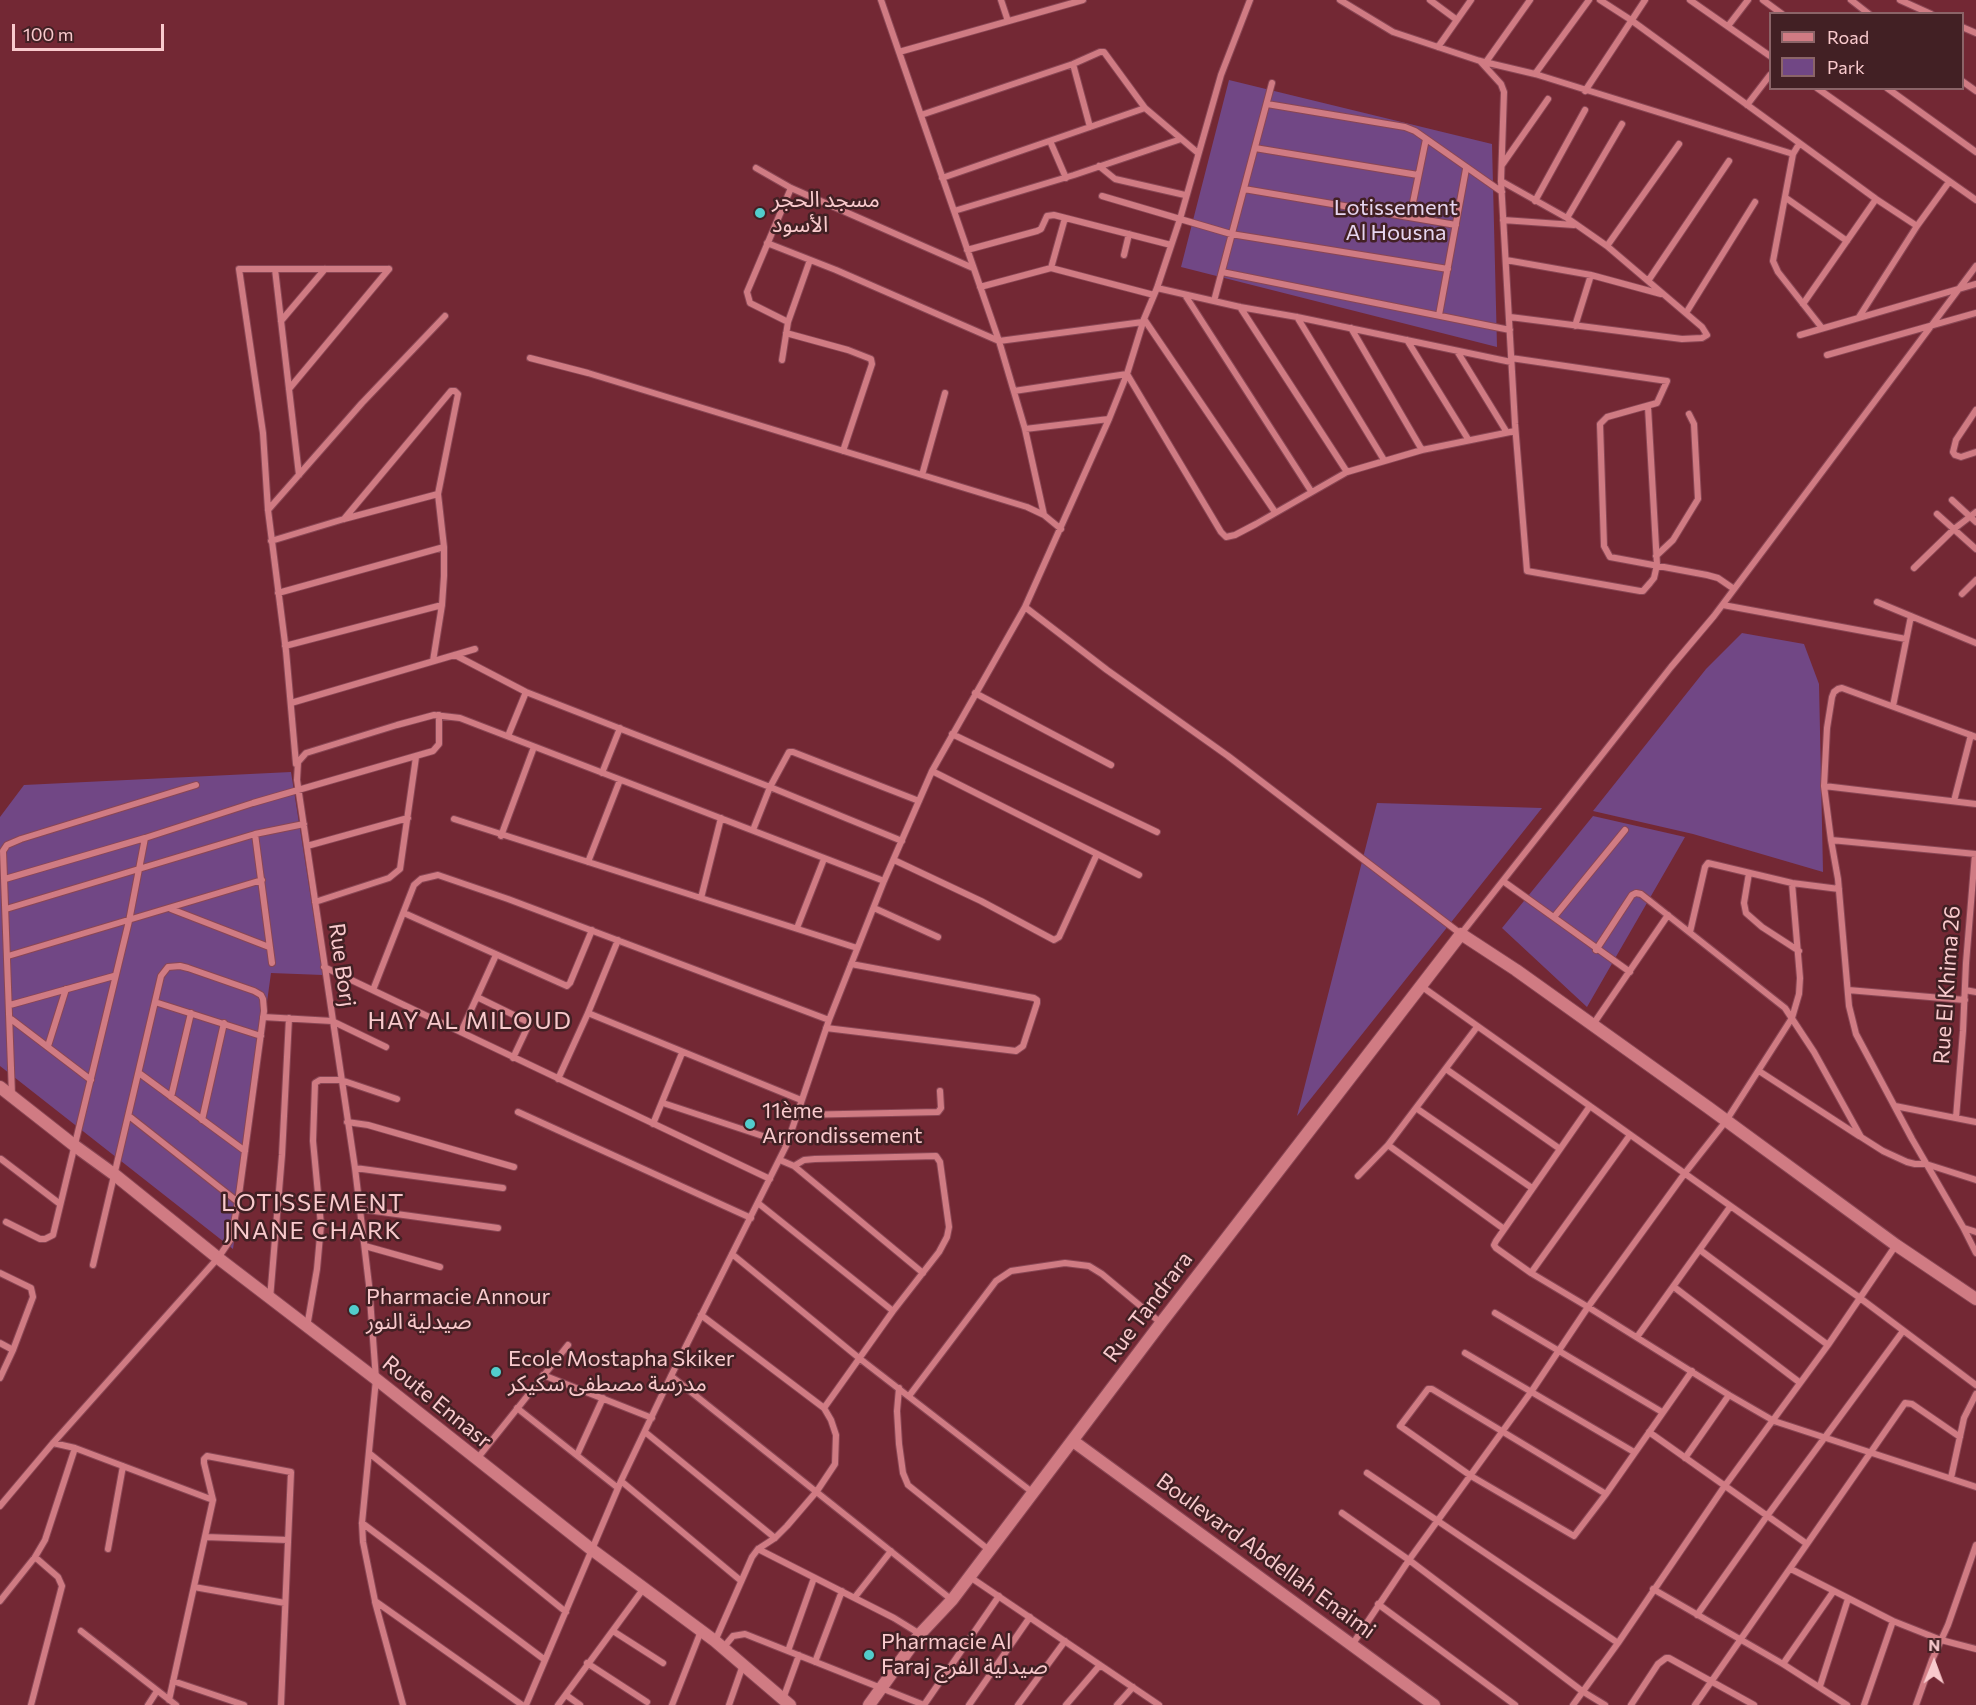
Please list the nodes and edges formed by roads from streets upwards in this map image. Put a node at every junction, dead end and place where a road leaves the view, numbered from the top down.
1 (881, 0) edge
2 (1001, 0) edge
3 (1083, 0) edge
4 (1251, 0) edge
5 (1340, 0) edge
6 (1430, 0) edge
7 (1471, 0) edge
8 (1530, 0) edge
9 (1589, 0) edge
10 (1600, 0) edge
11 (1645, 0) edge
12 (1690, 0) edge
13 (1748, 0) edge
14 (1763, 0) edge
15 (1851, 0) edge
16 (1900, 0) edge
17 (1779, 12) edge
18 (1866, 12) edge
19 (1927, 12) edge
20 (1457, 20) junction
21 (1631, 20) junction
22 (1008, 21) junction
23 (1728, 26) junction
24 (1438, 47) junction
25 (899, 52) junction
26 (1769, 55) edge
27 (1483, 61) junction
28 (1073, 64) junction
29 (1535, 74) junction
30 (1769, 76) edge
31 (1272, 83) dead end
32 (1820, 90) edge
33 (1890, 90) edge
34 (1585, 91) junction
35 (1548, 99) dead end
36 (1267, 104) junction
37 (1747, 105) junction
38 (1145, 108) junction
39 (1585, 110) dead end
40 (921, 115) junction
41 (1622, 124) dead end
42 (1090, 127) junction
43 (1181, 139) junction
44 (1426, 139) junction
45 (1050, 141) junction
46 (1679, 144) dead end
47 (1799, 144) junction
48 (1255, 148) junction
49 (1976, 152) edge
50 (1197, 153) junction
51 (1793, 154) junction
52 (1729, 161) dead end
53 (1501, 165) junction
54 (1099, 166) junction
55 (756, 168) dead end
56 (1466, 169) junction
57 (1418, 175) junction
58 (942, 178) junction
59 (1066, 178) junction
60 (1501, 181) junction
61 (1949, 182) junction
62 (791, 188) junction
63 (1244, 189) junction
64 (1502, 192) junction
65 (1185, 195) junction
66 (1102, 196) dead end
67 (1785, 198) junction
68 (1876, 199) junction
69 (1976, 200) edge
70 (1535, 201) junction
71 (1755, 202) dead end
72 (954, 211) junction
73 (1410, 217) junction
74 (1065, 218) junction
75 (1567, 218) junction
76 (1180, 219) junction
77 (1503, 220) junction
78 (1456, 225) junction
79 (1576, 225) junction
80 (1917, 226) junction
81 (1129, 234) junction
82 (1231, 234) junction
83 (1847, 241) junction
84 (767, 243) junction
85 (1171, 245) junction
86 (1606, 246) junction
87 (967, 250) junction
88 (1124, 255) dead end
89 (810, 260) junction
90 (1506, 260) junction
91 (1976, 266) edge
92 (973, 268) junction
93 (1051, 268) junction
94 (274, 269) junction
95 (325, 269) junction
96 (1448, 269) junction
97 (1222, 272) junction
98 (1591, 275) junction
99 (1648, 280) junction
100 (1976, 284) edge
101 (980, 287) junction
102 (1157, 288) junction
103 (1960, 289) junction
104 (1662, 294) junction
105 (1154, 295) junction
106 (1185, 295) junction
107 (1214, 302) junction
108 (1803, 304) junction
109 (1240, 308) junction
110 (1686, 313) junction
111 (1976, 313) edge
112 (1439, 315) junction
113 (445, 316) dead end
114 (1297, 317) junction
115 (1510, 317) junction
116 (1859, 317) junction
117 (281, 321) junction
118 (1143, 321) junction
119 (788, 322) junction
120 (1934, 324) junction
121 (1575, 326) junction
122 (1351, 328) junction
123 (1822, 328) junction
124 (1510, 330) junction
125 (786, 333) junction
126 (1800, 335) dead end
127 (1407, 340) junction
128 (999, 341) junction
129 (1457, 351) junction
130 (1827, 356) dead end
131 (530, 358) dead end
132 (782, 360) dead end
133 (1511, 360) junction
134 (1127, 374) junction
135 (289, 389) junction
136 (1014, 390) junction
137 (945, 393) dead end
138 (1648, 407) junction
139 (1976, 410) edge
140 (1689, 414) dead end
141 (1109, 419) junction
142 (1025, 429) junction
143 (1506, 431) junction
144 (1515, 431) junction
145 (1468, 439) junction
146 (1422, 450) junction
147 (843, 451) junction
148 (1976, 452) edge
149 (1384, 460) junction
150 (1347, 472) junction
151 (299, 475) junction
152 (922, 475) junction
153 (1311, 491) junction
154 (438, 494) junction
155 (1952, 500) dead end
156 (267, 510) junction
157 (1275, 512) junction
158 (1937, 514) dead end
159 (1973, 514) edge
160 (1044, 515) junction
161 (344, 519) junction
162 (1976, 522) edge
163 (1061, 529) junction
164 (1954, 529) junction
165 (271, 541) junction
166 (444, 547) junction
167 (1976, 549) edge
168 (1656, 556) junction
169 (1657, 565) junction
170 (1914, 567) dead end
171 (1976, 580) edge
172 (1734, 590) junction
173 (278, 593) junction
174 (1962, 594) dead end
175 (1877, 602) dead end
176 (442, 605) junction
177 (1723, 605) junction
178 (1025, 608) junction
179 (1911, 616) junction
180 (1906, 639) junction
181 (1976, 643) edge
182 (285, 646) junction
183 (475, 649) dead end
184 (455, 655) junction
185 (433, 661) junction
186 (526, 692) junction
187 (975, 693) junction
188 (291, 703) junction
189 (1893, 706) junction
190 (439, 715) junction
191 (620, 728) junction
192 (952, 734) junction
193 (508, 736) junction
194 (1973, 736) edge
195 (534, 747) junction
196 (416, 757) junction
197 (1111, 765) dead end
198 (297, 768) junction
199 (932, 771) junction
200 (602, 773) junction
201 (620, 780) junction
202 (196, 785) dead end
203 (1824, 786) junction
204 (770, 787) junction
205 (299, 791) junction
206 (919, 801) junction
207 (1954, 801) junction
208 (1976, 804) edge
209 (408, 818) junction
210 (721, 818) junction
211 (454, 819) dead end
212 (304, 824) junction
213 (753, 830) junction
214 (1625, 830) dead end
215 (1157, 832) dead end
216 (255, 834) junction
217 (501, 836) junction
218 (145, 838) junction
219 (1831, 840) junction
220 (902, 841) junction
221 (307, 846) junction
222 (1097, 854) junction
223 (1976, 854) edge
224 (824, 859) junction
225 (894, 860) junction
226 (588, 862) junction
227 (140, 869) junction
228 (1749, 873) junction
229 (1139, 875) dead end
230 (5, 879) junction
231 (262, 880) junction
232 (884, 881) junction
233 (1503, 881) junction
234 (1792, 883) junction
235 (1839, 889) junction
236 (700, 898) junction
237 (315, 902) junction
238 (874, 908) junction
239 (6, 909) junction
240 (170, 909) junction
241 (404, 913) junction
242 (1668, 915) junction
243 (1554, 917) junction
244 (129, 921) junction
245 (797, 928) junction
246 (592, 930) junction
247 (1690, 932) junction
248 (1461, 934) junction
249 (938, 937) dead end
250 (618, 940) junction
251 (269, 947) junction
252 (857, 948) junction
253 (1596, 950) junction
254 (1798, 951) junction
255 (496, 955) junction
256 (8, 956) junction
257 (272, 963) dead end
258 (851, 964) junction
259 (324, 967) junction
260 (1630, 972) junction
261 (114, 976) junction
262 (1421, 986) junction
263 (66, 989) junction
264 (373, 990) junction
265 (1848, 990) junction
266 (1965, 990) junction
267 (1976, 992) edge
268 (477, 997) junction
269 (1965, 1000) junction
270 (155, 1002) junction
271 (10, 1005) junction
272 (191, 1013) junction
273 (588, 1013) junction
274 (263, 1017) junction
275 (289, 1018) junction
276 (1792, 1018) junction
277 (10, 1019) junction
278 (829, 1020) junction
279 (332, 1021) junction
280 (224, 1023) junction
281 (1592, 1026) junction
282 (1477, 1027) junction
283 (826, 1028) junction
284 (461, 1032) junction
285 (261, 1036) junction
286 (48, 1046) junction
287 (386, 1047) dead end
288 (682, 1053) junction
289 (513, 1058) junction
290 (1446, 1068) junction
291 (1760, 1071) junction
292 (139, 1073) junction
293 (558, 1079) junction
294 (91, 1080) junction
295 (341, 1080) junction
296 (0, 1087) edge
297 (940, 1090) dead end
298 (12, 1096) junction
299 (171, 1098) junction
300 (397, 1099) dead end
301 (801, 1100) junction
302 (663, 1103) junction
303 (1590, 1106) junction
304 (1896, 1106) junction
305 (1416, 1108) junction
306 (518, 1112) dead end
307 (797, 1115) junction
308 (129, 1116) junction
309 (1956, 1118) junction
310 (202, 1120) junction
311 (1726, 1121) junction
312 (347, 1122) junction
313 (1976, 1122) edge
314 (653, 1124) junction
315 (1630, 1135) junction
316 (1861, 1137) junction
317 (787, 1144) junction
318 (1388, 1144) junction
319 (75, 1146) junction
320 (1560, 1149) junction
321 (245, 1151) junction
322 (1, 1159) edge
323 (780, 1160) junction
324 (1926, 1164) junction
325 (794, 1166) junction
326 (514, 1167) dead end
327 (355, 1168) junction
328 (1685, 1173) junction
329 (115, 1175) junction
330 (1358, 1176) dead end
331 (770, 1179) junction
332 (1976, 1180) edge
333 (503, 1188) dead end
334 (1532, 1188) junction
335 (238, 1202) junction
336 (758, 1203) junction
337 (60, 1204) junction
338 (1730, 1207) junction
339 (360, 1209) junction
340 (751, 1218) junction
341 (6, 1222) dead end
342 (1964, 1227) junction
343 (498, 1228) dead end
344 (1504, 1229) junction
345 (1976, 1232) edge
346 (1896, 1245) junction
347 (365, 1246) junction
348 (1700, 1250) junction
349 (1976, 1253) edge
350 (732, 1254) junction
351 (218, 1258) junction
352 (93, 1265) dead end
353 (440, 1266) dead end
354 (0, 1273) edge
355 (923, 1273) junction
356 (1531, 1273) junction
357 (1674, 1287) junction
358 (1860, 1298) junction
359 (270, 1299) junction
360 (1976, 1299) edge
361 (1588, 1307) junction
362 (893, 1311) junction
363 (1495, 1313) dead end
364 (701, 1315) junction
365 (1161, 1323) junction
366 (307, 1328) junction
367 (1903, 1332) junction
368 (1637, 1337) junction
369 (0, 1344) edge
370 (568, 1345) dead end
371 (1828, 1345) junction
372 (13, 1350) junction
373 (1560, 1350) junction
374 (1465, 1353) dead end
375 (859, 1358) junction
376 (1692, 1371) junction
377 (543, 1375) junction
378 (671, 1376) junction
379 (0, 1378) edge
380 (376, 1379) junction
381 (1799, 1382) junction
382 (1976, 1385) edge
383 (899, 1388) junction
384 (1531, 1392) junction
385 (1976, 1394) edge
386 (1729, 1395) junction
387 (909, 1396) junction
388 (603, 1398) junction
389 (517, 1408) junction
390 (824, 1408) junction
391 (1662, 1412) junction
392 (652, 1418) junction
393 (1774, 1421) junction
394 (645, 1432) junction
395 (1502, 1432) junction
396 (1649, 1432) junction
397 (1825, 1437) junction
398 (1960, 1437) junction
399 (1073, 1441) junction
400 (53, 1443) junction
401 (75, 1448) junction
402 (1872, 1451) junction
403 (1634, 1452) junction
404 (369, 1453) junction
405 (577, 1455) junction
406 (1685, 1458) junction
407 (476, 1460) junction
408 (123, 1466) junction
409 (1366, 1473) dead end
410 (1471, 1476) junction
411 (1951, 1478) junction
412 (620, 1484) junction
413 (1725, 1487) junction
414 (1976, 1487) edge
415 (817, 1491) junction
416 (1032, 1492) junction
417 (1605, 1494) junction
418 (213, 1500) junction
419 (0, 1506) edge
420 (1342, 1513) dead end
421 (1767, 1516) junction
422 (1438, 1520) junction
423 (362, 1523) junction
424 (205, 1537) junction
425 (776, 1538) junction
426 (288, 1540) junction
427 (1807, 1544) junction
428 (1976, 1545) edge
429 (108, 1549) dead end
430 (758, 1549) junction
431 (591, 1550) junction
432 (989, 1550) junction
433 (891, 1551) junction
434 (35, 1557) junction
435 (1409, 1560) junction
436 (1791, 1569) junction
437 (970, 1576) junction
438 (814, 1578) junction
439 (740, 1580) junction
440 (194, 1587) junction
441 (644, 1588) junction
442 (1653, 1589) junction
443 (842, 1591) junction
444 (1833, 1592) junction
445 (999, 1596) junction
446 (855, 1597) junction
447 (1848, 1599) junction
448 (952, 1600) junction
449 (0, 1601) edge
450 (375, 1601) junction
451 (285, 1603) junction
452 (1378, 1604) junction
453 (566, 1612) junction
454 (1697, 1615) junction
455 (1030, 1617) junction
456 (1893, 1621) junction
457 (81, 1631) dead end
458 (613, 1631) junction
459 (701, 1631) junction
460 (920, 1634) junction
461 (1740, 1639) junction
462 (1941, 1640) junction
463 (1065, 1641) junction
464 (1618, 1643) junction
465 (719, 1645) junction
466 (1352, 1645) junction
467 (1976, 1649) edge
468 (788, 1651) junction
469 (799, 1655) junction
470 (545, 1660) junction
471 (815, 1662) junction
472 (663, 1663) dead end
473 (587, 1664) junction
474 (1783, 1664) junction
475 (743, 1665) junction
476 (1100, 1665) junction
477 (173, 1681) junction
478 (1711, 1681) junction
479 (1820, 1686) junction
480 (1133, 1687) junction
481 (880, 1689) junction
482 (157, 1691) junction
483 (1582, 1691) junction
484 (566, 1695) junction
485 (169, 1700) junction
486 (647, 1702) dead end
487 (785, 1703) edge
488 (913, 1703) edge
489 (31, 1705) edge
490 (148, 1705) edge
491 (176, 1705) edge
492 (244, 1705) edge
493 (281, 1705) edge
494 (403, 1705) edge
495 (524, 1705) edge
496 (558, 1705) edge
497 (580, 1705) edge
498 (672, 1705) edge
499 (729, 1705) edge
500 (869, 1705) edge
501 (924, 1705) edge
502 (969, 1705) edge
503 (1018, 1705) edge
504 (1066, 1705) edge
505 (1117, 1705) edge
506 (1159, 1705) edge
507 (1434, 1705) edge
508 (1515, 1705) edge
509 (1573, 1705) edge
510 (1605, 1705) edge
511 (1630, 1705) edge
512 (1695, 1705) edge
513 (1754, 1705) edge
514 (1847, 1705) edge
515 (1864, 1705) edge
516 (1916, 1705) edge

1 - 25 street
2 - 22 street
3 - 22 street
4 - 50 street
5 - 24 street
6 - 20 street
7 - 20 street
8 - 27 street
9 - 29 street
10 - 21 street
11 - 21 street
12 - 23 street
13 - 23 street
14 - 17 street
15 - 18 street
16 - 19 street
20 - 24 street
21 - 34 street
21 - 37 street
22 - 25 street
23 - 26 street
24 - 27 street
25 - 40 street
27 - 29 street
27 - 53 street
28 - 38 street
28 - 40 street
28 - 42 street
29 - 34 street
30 - 37 street
31 - 36 street
32 - 61 street
33 - 49 street
34 - 51 street
35 - 53 street
36 - 44 street
36 - 48 street
37 - 47 street
38 - 42 street
38 - 43 street
39 - 70 street
40 - 58 street
41 - 75 street
42 - 45 street
43 - 50 street
43 - 54 street
44 - 56 street
44 - 57 street
45 - 58 street
45 - 59 street
46 - 86 street
47 - 51 street
47 - 68 street
48 - 57 street
48 - 63 street
50 - 65 street
51 - 67 street
52 - 99 street
53 - 60 street
54 - 59 street
54 - 65 street
55 - 62 street
56 - 64 street
56 - 78 street
57 - 73 street
58 - 72 street
59 - 72 street
60 - 64 street
60 - 70 street
61 - 69 street
61 - 80 street
62 - 84 street
62 - 92 street
63 - 73 street
63 - 82 street
64 - 77 street
65 - 76 street
66 - 76 street
67 - 83 street
67 - 108 street
68 - 80 street
68 - 83 street
70 - 75 street
71 - 110 street
72 - 87 street
73 - 78 street
74 - 81 street
74 - 87 street
74 - 93 street
75 - 79 street
76 - 82 street
76 - 85 street
77 - 79 street
77 - 90 street
78 - 96 street
79 - 86 street
80 - 116 street
81 - 85 street
81 - 88 street
82 - 96 street
82 - 97 street
83 - 108 street
84 - 89 street
84 - 119 street
85 - 102 street
86 - 99 street
87 - 92 street
89 - 119 street
89 - 128 street
90 - 98 street
90 - 115 street
91 - 103 street
92 - 101 street
93 - 101 street
93 - 105 street
94 - 95 street
94 - 117 street
94 - 156 street, Rue Borj
95 - 117 street
95 - 135 street
96 - 112 street
97 - 107 street
97 - 112 street
98 - 104 street
98 - 121 street
99 - 104 street
100 - 103 street
101 - 128 street
102 - 105 street
102 - 106 street
103 - 116 street
103 - 120 street
104 - 110 street
105 - 118 street
106 - 107 street
106 - 153 street
107 - 109 street
108 - 123 street
109 - 114 street
109 - 150 street
110 - 121 street
111 - 120 street
112 - 124 street
113 - 151 street
114 - 122 street
114 - 149 street
115 - 121 street
115 - 124 street
116 - 123 street
117 - 135 street
118 - 128 street
118 - 134 street
118 - 157 street
119 - 125 street
120 - 130 street
120 - 172 street
122 - 127 street
122 - 146 street
123 - 126 street
124 - 133 street
125 - 132 street
125 - 147 street
127 - 129 street
127 - 145 street
128 - 136 street
129 - 133 street
129 - 143 street
131 - 147 street
133 - 138 street
133 - 144 street
134 - 136 street
134 - 141 street
134 - 157 street
135 - 151 street
136 - 142 street
137 - 152 street
138 - 168 street
138 - 169 street
139 - 148 street
140 - 168 street
141 - 142 street
141 - 163 street
142 - 160 street
143 - 144 street
143 - 145 street
144 - 169 street
145 - 146 street
146 - 149 street
147 - 152 street
149 - 150 street
150 - 153 street
151 - 156 street
152 - 160 street
153 - 157 street
154 - 161 street
154 - 161 street
154 - 166 street
155 - 159 street
156 - 165 street, Rue Borj
158 - 164 street
159 - 162 street
159 - 164 street
160 - 163 street
161 - 165 street
163 - 178 street
164 - 167 street
164 - 170 street
165 - 173 street, Rue Borj
166 - 173 street
166 - 176 street
168 - 169 street
169 - 172 street
171 - 174 street
172 - 177 street
173 - 182 street, Rue Borj
175 - 179 street
176 - 182 street
176 - 185 street
177 - 180 street
177 - 233 street
178 - 187 street
178 - 248 street
179 - 180 street
179 - 181 street
180 - 189 street
182 - 188 street, Rue Borj
183 - 184 street
184 - 185 street
184 - 186 street
185 - 188 street
186 - 191 street
186 - 193 street
187 - 192 street
187 - 197 street
188 - 198 street, Rue Borj
189 - 194 street
189 - 203 street
190 - 193 street
190 - 196 street
190 - 198 street
191 - 200 street
191 - 204 street
192 - 199 street
192 - 215 street
193 - 195 street
194 - 207 street
195 - 200 street
195 - 217 street
196 - 205 street
196 - 209 street
198 - 205 street, Rue Borj
199 - 206 street
199 - 222 street
200 - 201 street
201 - 210 street
201 - 226 street
202 - 230 street
203 - 207 street
203 - 219 street
204 - 206 street
204 - 213 street
204 - 220 street
205 - 212 street, Rue Borj
205 - 218 street
206 - 220 street
207 - 208 street
209 - 221 street
209 - 237 street
210 - 213 street
210 - 236 street
211 - 217 street
212 - 216 street
212 - 221 street, Rue Borj
213 - 224 street
214 - 243 street
216 - 227 street
216 - 231 street
217 - 226 street
218 - 227 street
218 - 230 street
219 - 223 street
219 - 235 street
220 - 225 street
221 - 237 street, Rue Borj
222 - 225 street
222 - 229 street
223 - 266 street, Rue El Khima 26
224 - 232 street
224 - 245 street
225 - 232 street
226 - 236 street
227 - 239 street
227 - 244 street
228 - 234 street
228 - 247 street
228 - 254 street
230 - 239 street
231 - 240 street
231 - 251 street
232 - 238 street
233 - 243 street
233 - 248 street
234 - 235 street
234 - 254 street
235 - 265 street
236 - 245 street
237 - 259 street, Rue Borj
238 - 249 street
238 - 252 street
239 - 256 street
240 - 244 street
240 - 251 street
241 - 246 street
241 - 255 street
241 - 264 street
242 - 247 street
242 - 253 street
242 - 260 street
243 - 253 street
244 - 256 street
244 - 261 street
245 - 252 street
246 - 250 street
246 - 255 street
247 - 276 street
248 - 262 street, Rue Tandrara
248 - 281 street
250 - 273 street
250 - 278 street
251 - 257 street
252 - 258 street
253 - 260 street
254 - 276 street
255 - 268 street
256 - 271 street
258 - 278 street
258 - 283 street
259 - 264 street
259 - 279 street, Rue Borj
260 - 281 street
261 - 263 street
261 - 294 street
262 - 282 street
262 - 365 street, Rue Tandrara
263 - 271 street
263 - 286 street
264 - 284 street
265 - 269 street
265 - 304 street
266 - 267 street
266 - 269 street, Rue El Khima 26
268 - 284 street
268 - 289 street
269 - 309 street, Rue El Khima 26
270 - 272 street
270 - 274 street
270 - 292 street
271 - 277 street
272 - 280 street
272 - 299 street
273 - 288 street
273 - 293 street
274 - 275 street
274 - 285 street
275 - 279 street
275 - 359 street
276 - 291 street
276 - 316 street
277 - 286 street
277 - 298 street
278 - 283 street
279 - 287 street
279 - 295 street, Rue Borj
280 - 285 street
280 - 310 street
281 - 311 street
282 - 290 street
282 - 303 street
283 - 301 street
284 - 289 street
285 - 321 street
286 - 294 street
288 - 301 street
288 - 302 street
289 - 293 street
290 - 305 street
290 - 320 street
291 - 311 street
291 - 316 street
292 - 299 street
292 - 308 street
293 - 314 street
294 - 319 street
295 - 300 street
295 - 312 street, Rue Borj
295 - 366 street
296 - 298 street, Route Ennasr
297 - 307 street
298 - 319 street, Route Ennasr
299 - 310 street
301 - 307 street
302 - 314 street
302 - 317 street
303 - 315 street
303 - 320 street
304 - 309 street
304 - 324 street
305 - 318 street
305 - 334 street
306 - 340 street
307 - 317 street
308 - 329 street
308 - 335 street
309 - 313 street
310 - 321 street
311 - 328 street
311 - 346 street
312 - 326 street
312 - 327 street, Rue Borj
314 - 331 street
315 - 328 street
315 - 356 street
316 - 324 street
317 - 323 street
318 - 330 street
318 - 344 street
319 - 329 street, Route Ennasr
319 - 337 street
320 - 334 street
321 - 335 street
322 - 337 street
323 - 325 street
323 - 331 street
324 - 332 street
324 - 342 street
325 - 355 street
325 - 355 street
327 - 333 street
327 - 339 street, Rue Borj
328 - 338 street
328 - 361 street
329 - 351 street, Route Ennasr
329 - 352 street
331 - 336 street
334 - 344 street
335 - 351 street
336 - 340 street
336 - 362 street
337 - 341 street
338 - 348 street
338 - 358 street
339 - 343 street
339 - 347 street, Rue Borj
340 - 350 street
342 - 345 street
342 - 349 street
344 - 356 street
346 - 358 street
346 - 360 street
347 - 353 street
347 - 380 street, Rue Borj
348 - 357 street
348 - 371 street
350 - 364 street
350 - 375 street
351 - 359 street, Route Ennasr
351 - 400 street
354 - 372 street
355 - 362 street
356 - 361 street
357 - 368 street
357 - 381 street
358 - 367 street
358 - 371 street
359 - 366 street, Route Ennasr
361 - 368 street
361 - 373 street
362 - 375 street
363 - 373 street
364 - 378 street
364 - 390 street
365 - 387 street
365 - 399 street, Rue Tandrara
366 - 380 street, Route Ennasr
367 - 382 street
367 - 397 street
368 - 376 street
369 - 372 street
370 - 377 street
371 - 381 street
372 - 379 street
373 - 384 street
373 - 391 street
374 - 384 street
375 - 383 street
375 - 390 street
376 - 386 street
376 - 391 street
377 - 388 street
377 - 389 street
378 - 392 street
378 - 415 street
380 - 404 street, Rue Borj
380 - 407 street, Route Ennasr
381 - 393 street
383 - 387 street
383 - 432 street
384 - 395 street
384 - 403 street
385 - 398 street
386 - 393 street
386 - 406 street
387 - 416 street
388 - 392 street
388 - 405 street
389 - 405 street
389 - 407 street
390 - 415 street
391 - 396 street
392 - 394 street
393 - 397 street
393 - 413 street
394 - 412 street
394 - 425 street
395 - 410 street
395 - 410 street
395 - 417 street
396 - 403 street
396 - 406 street
397 - 402 street
397 - 421 street
398 - 402 street
398 - 411 street
399 - 416 street, Rue Tandrara
399 - 466 street, Boulevard Abdellah Enaimi
400 - 401 street
400 - 419 street
401 - 408 street
401 - 434 street
402 - 411 street
402 - 427 street
403 - 417 street
404 - 423 street, Rue Borj
404 - 453 street
405 - 412 street
406 - 413 street
407 - 431 street, Route Ennasr
408 - 418 street
408 - 429 street
409 - 422 street
410 - 417 street
410 - 422 street
411 - 414 street
412 - 431 street
412 - 439 street
413 - 421 street
413 - 442 street
415 - 425 street
415 - 433 street
416 - 432 street, Rue Tandrara
418 - 424 street
418 - 426 street
420 - 435 street
421 - 427 street
421 - 454 street
422 - 435 street
422 - 464 street
423 - 450 street, Rue Borj
423 - 470 street
424 - 426 street
424 - 440 street
425 - 430 street
426 - 451 street
427 - 436 street
428 - 462 street
430 - 438 street
430 - 439 street
431 - 441 street, Route Ennasr
431 - 453 street
432 - 437 street, Rue Tandrara
433 - 446 street
433 - 448 street
434 - 449 street
434 - 489 street
435 - 452 street
435 - 483 street
436 - 444 street
436 - 461 street
437 - 445 street
437 - 448 street, Rue Tandrara
438 - 443 street
438 - 468 street
439 - 465 street
440 - 451 street
440 - 477 street
441 - 458 street
441 - 459 street, Route Ennasr
442 - 454 street
442 - 464 street
443 - 446 street
443 - 471 street
444 - 447 street
444 - 474 street
445 - 455 street
445 - 501 street
446 - 460 street
447 - 456 street
447 - 479 street
448 - 460 street, Rue Tandrara
450 - 494 street, Rue Borj
450 - 495 street
451 - 493 street
452 - 466 street
452 - 508 street
453 - 470 street
454 - 461 street
455 - 463 street
455 - 502 street
456 - 462 street
456 - 515 street
457 - 482 street
458 - 472 street
458 - 473 street
459 - 465 street, Route Ennasr
459 - 498 street
460 - 481 street, Rue Tandrara
461 - 474 street
461 - 478 street
462 - 467 street
462 - 516 street
463 - 476 street
463 - 503 street
464 - 483 street
465 - 468 street
465 - 475 street, Route Ennasr
466 - 507 street, Boulevard Abdellah Enaimi
468 - 469 street
469 - 471 street
469 - 487 street
470 - 495 street
471 - 481 street
473 - 484 street
473 - 486 street
474 - 479 street
475 - 487 street, Route Ennasr
475 - 499 street
476 - 480 street
476 - 504 street
477 - 485 street
477 - 492 street
478 - 511 street
478 - 512 street
478 - 513 street
479 - 514 street
480 - 505 street
480 - 506 street
481 - 488 street
481 - 500 street, Rue Tandrara
482 - 485 street
482 - 490 street
483 - 509 street
483 - 510 street
484 - 496 street
484 - 497 street
485 - 491 street
488 - 501 street

